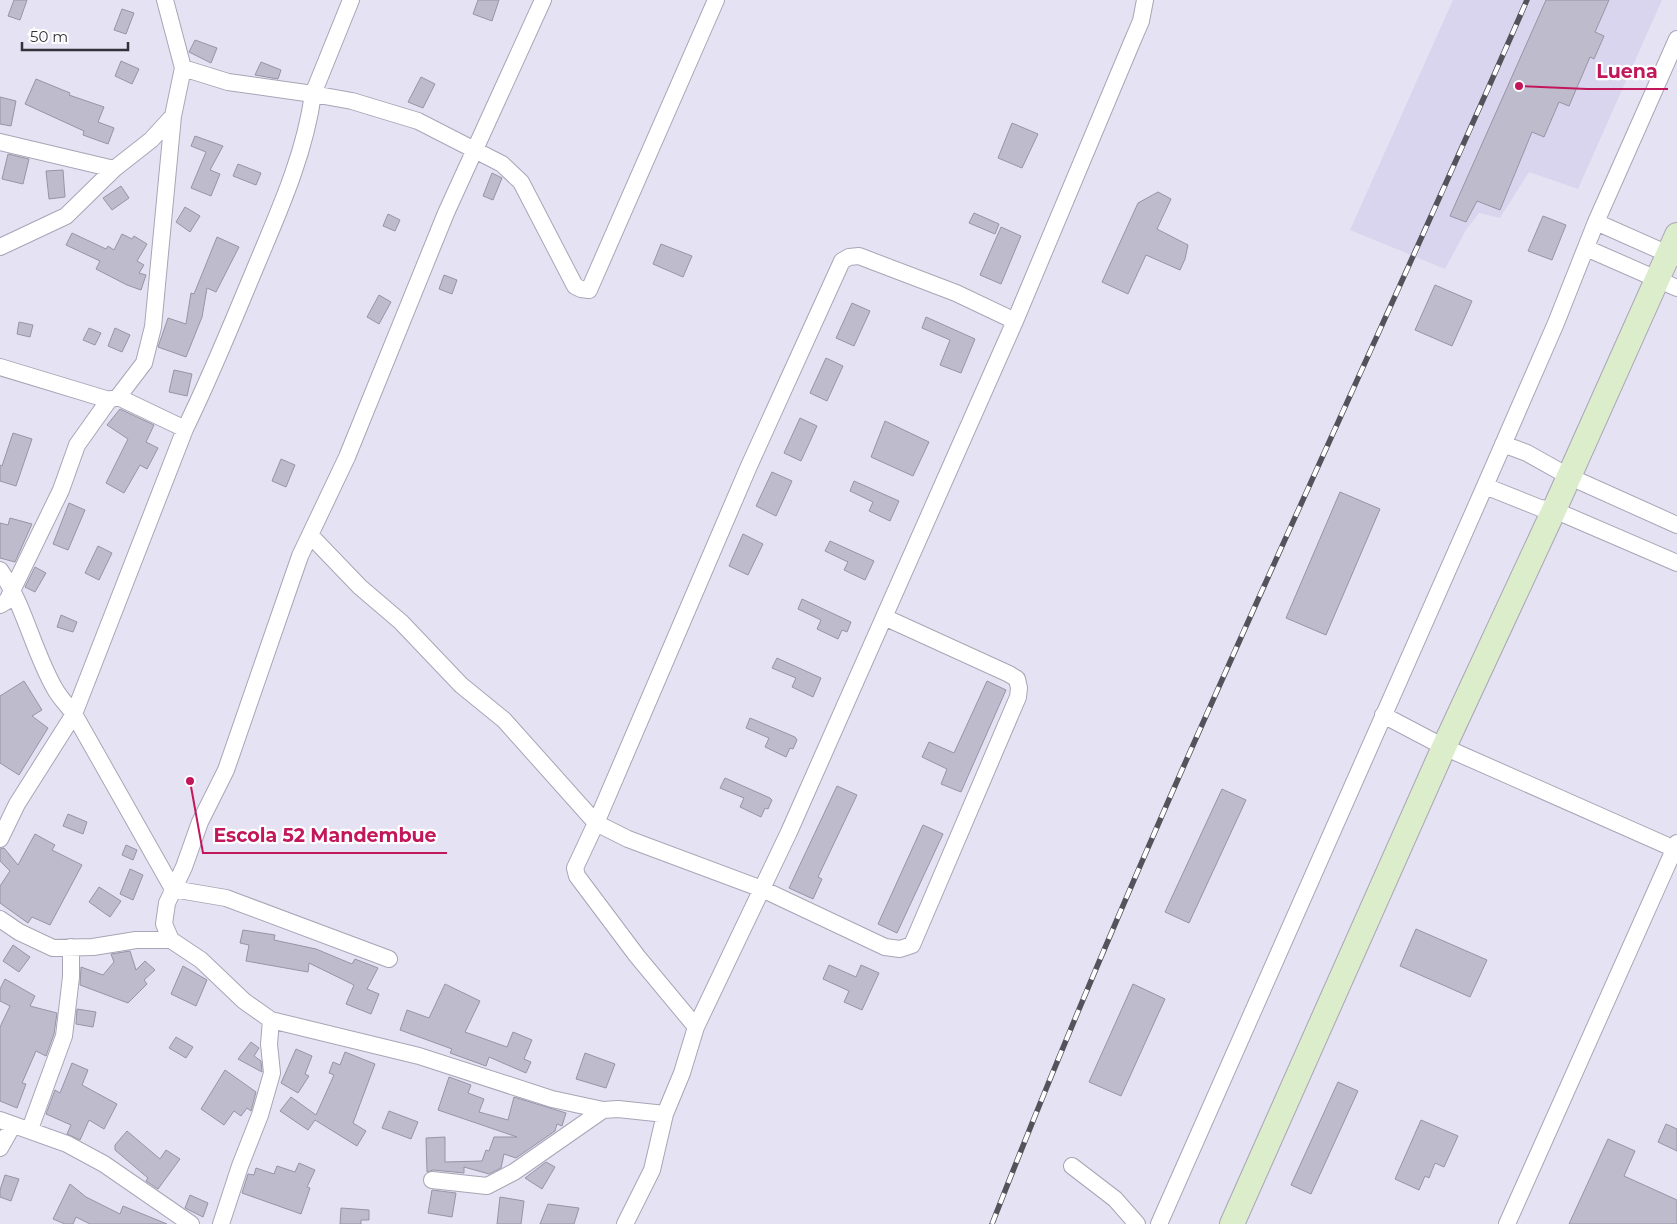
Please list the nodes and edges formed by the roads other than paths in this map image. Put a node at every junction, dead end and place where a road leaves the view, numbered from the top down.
1 (165, 0) edge
2 (351, 0) edge
3 (543, 0) edge
4 (716, 0) edge
5 (1145, 0) edge
6 (1677, 39) edge
7 (183, 68) junction
8 (313, 94) junction
9 (174, 116) junction
10 (0, 142) edge
11 (476, 150) junction
12 (114, 169) junction
13 (1596, 222) junction
14 (0, 247) edge
15 (1586, 248) junction
16 (1674, 249) edge
17 (1667, 283) edge
18 (1016, 321) junction
19 (0, 367) edge
20 (114, 399) junction
21 (185, 429) junction
22 (1503, 444) junction
23 (1568, 476) junction
24 (1485, 486) junction
25 (1554, 510) junction
26 (1677, 525) edge
27 (310, 536) junction
28 (1677, 563) edge
29 (0, 570) edge
30 (13, 589) junction
31 (0, 605) edge
32 (884, 617) junction
33 (74, 714) junction
34 (1383, 715) junction
35 (1444, 747) junction
36 (596, 822) junction
37 (0, 840) edge
38 (1676, 847) edge
39 (173, 889) junction
40 (762, 889) junction
41 (0, 919) edge
42 (171, 940) junction
43 (71, 947) junction
44 (389, 959) dead end
45 (271, 1020) junction
46 (696, 1027) junction
47 (603, 1110) junction
48 (665, 1114) junction
49 (6, 1123) edge
50 (30, 1130) junction
51 (0, 1148) edge
52 (1072, 1166) dead end
53 (432, 1180) dead end
54 (191, 1224) edge
55 (221, 1224) edge
56 (625, 1224) edge
57 (1137, 1224) edge
58 (1159, 1224) edge
59 (1232, 1224) edge
60 (1507, 1224) edge

1 - 7 street
2 - 8 street
3 - 11 street
4 - 11 street
5 - 18 street
6 - 13 street
7 - 8 street
7 - 9 street
8 - 11 street
8 - 21 street
9 - 12 street
9 - 20 street
10 - 12 street
11 - 27 street
12 - 14 street
13 - 15 street
13 - 16 street
15 - 17 street
15 - 22 street
16 - 17 street
17 - 23 street
18 - 32 street
18 - 36 street
19 - 20 street
20 - 21 street
20 - 30 street
21 - 33 street
22 - 23 street
22 - 24 street
23 - 25 street
23 - 26 street
24 - 25 street
24 - 34 street
25 - 28 street
25 - 35 street
27 - 36 street
27 - 39 street
29 - 30 street
30 - 31 street
30 - 33 street
32 - 40 street
32 - 40 street
33 - 37 street
33 - 39 street
34 - 35 street
34 - 58 street
35 - 38 street
35 - 59 street
36 - 40 street
36 - 46 street
38 - 60 street
39 - 42 street
39 - 44 street
40 - 46 street
41 - 43 street
42 - 43 street
42 - 45 street
43 - 50 street
45 - 47 street
45 - 55 street
46 - 48 street
47 - 48 street
47 - 53 street
48 - 56 street
49 - 50 street
49 - 51 street
50 - 54 street
52 - 57 street

